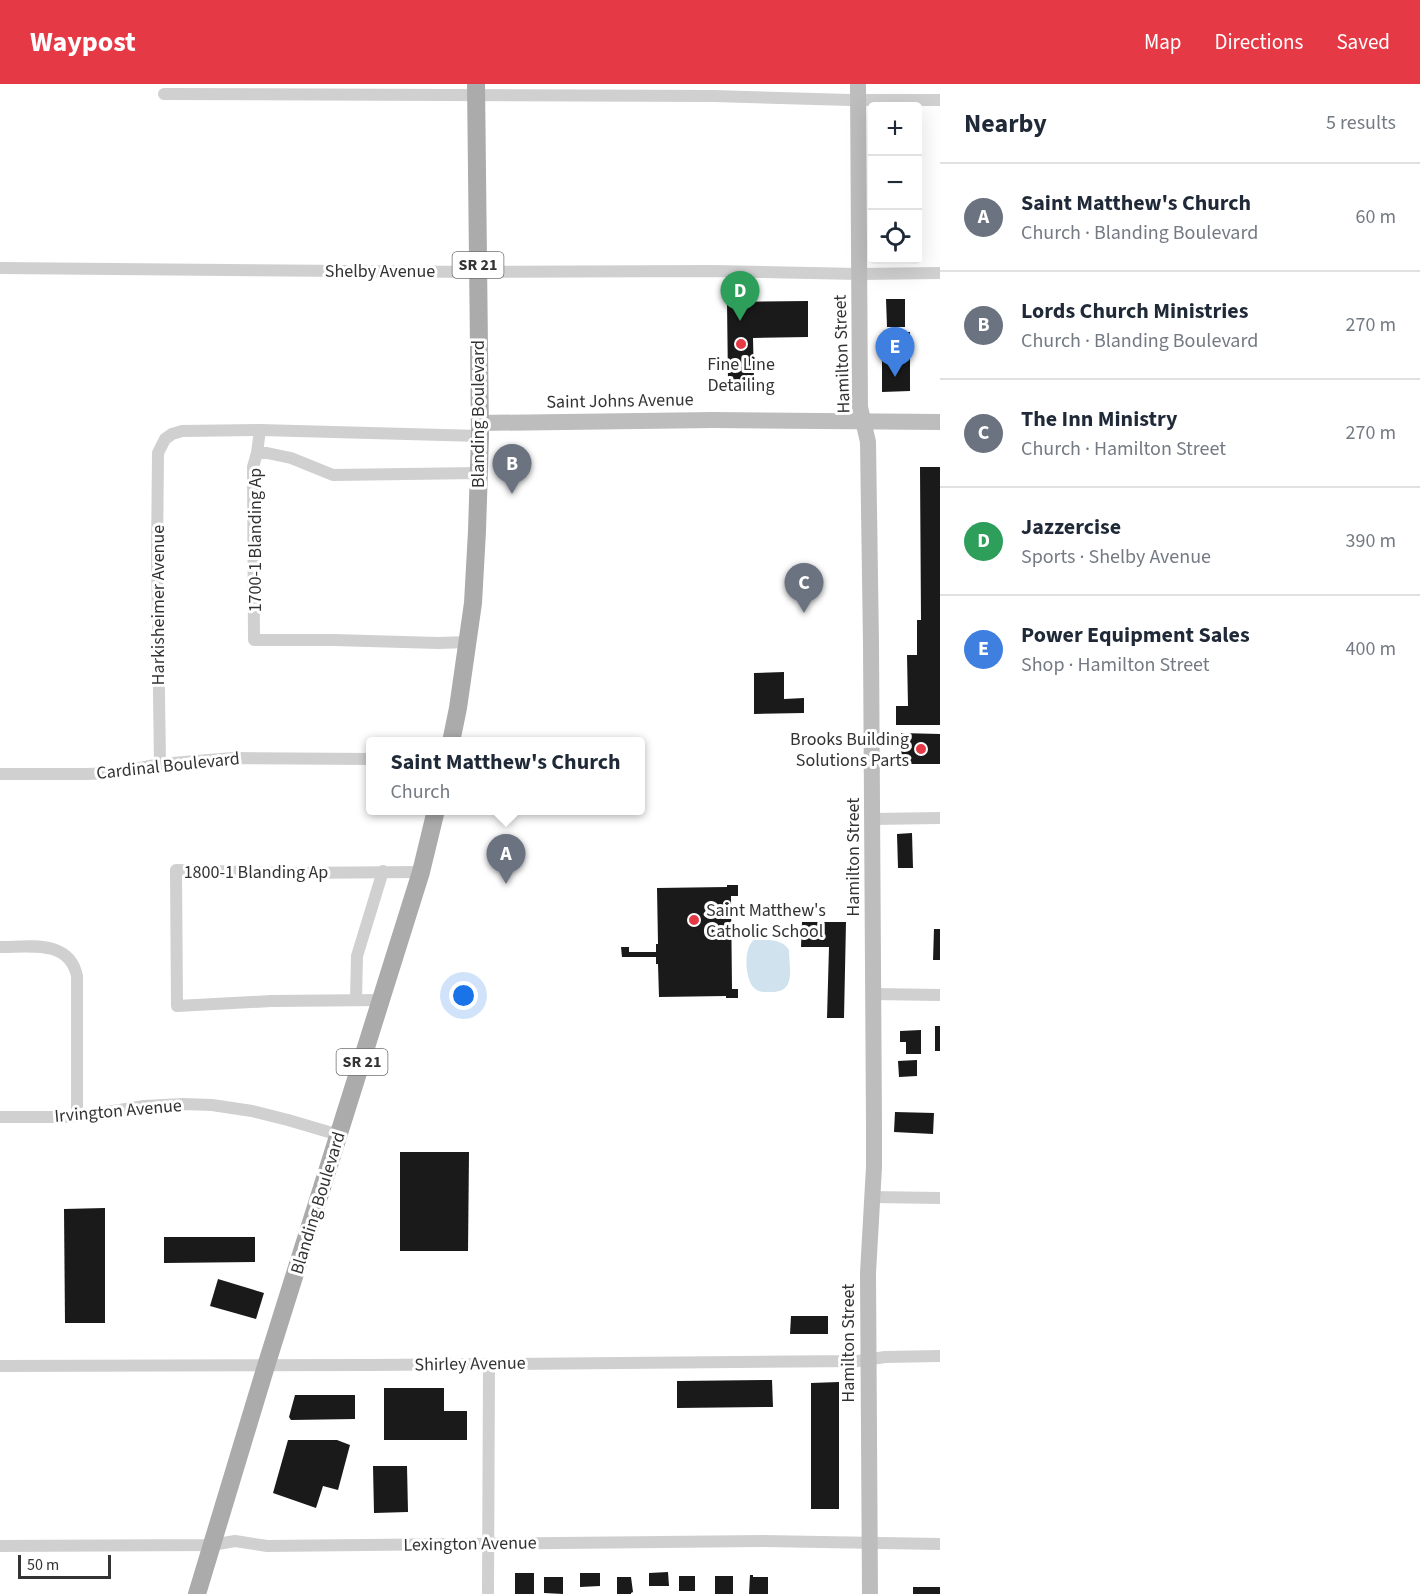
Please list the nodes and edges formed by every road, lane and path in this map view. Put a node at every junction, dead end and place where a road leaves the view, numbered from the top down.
1 (476, 89) edge
2 (858, 92) edge
3 (164, 94) dead end
4 (940, 100) edge
5 (0, 268) edge
6 (478, 272) junction
7 (940, 273) edge
8 (859, 274) junction
9 (864, 422) junction
10 (940, 423) edge
11 (480, 429) junction
12 (260, 430) junction
13 (160, 447) joint
14 (257, 453) junction
15 (479, 473) junction
16 (467, 642) junction
17 (452, 737) edge
18 (366, 759) edge
19 (160, 764) junction
20 (0, 774) edge
21 (435, 815) edge
22 (940, 818) edge
23 (872, 819) junction
24 (383, 871) junction
25 (421, 872) junction
26 (0, 947) edge
27 (873, 994) junction
28 (940, 994) edge
29 (356, 1000) junction
30 (381, 1000) junction
31 (0, 1117) edge
32 (77, 1117) junction
33 (339, 1136) junction
34 (872, 1197) junction
35 (940, 1198) edge
36 (940, 1356) edge
37 (868, 1359) junction
38 (489, 1364) junction
39 (0, 1366) edge
40 (266, 1366) junction
41 (488, 1543) junction
42 (870, 1543) junction
43 (940, 1544) edge
44 (212, 1545) junction
45 (0, 1546) edge
46 (197, 1594) edge
47 (488, 1594) edge
48 (870, 1594) edge

1 - 2 street
1 - 3 street
1 - 6 main road, Blanding Boulevard / SR 21
2 - 4 street
2 - 8 street, Hamilton Street
5 - 6 street, Shelby Avenue
6 - 8 street, Shelby Avenue
6 - 11 main road, Blanding Boulevard / SR 21
7 - 8 street, Shelby Avenue
8 - 9 street, Hamilton Street
9 - 10 street, Saint Johns Avenue
9 - 11 street, Saint Johns Avenue
9 - 23 street, Hamilton Street
11 - 12 street, Saint Johns Avenue
11 - 15 main road, Blanding Boulevard / SR 21
12 - 13 street, Saint Johns Avenue
12 - 14 street
13 - 19 street, Harkisheimer Avenue
14 - 15 street, 1700-1 Blanding Ap
14 - 16 street, 1700-1 Blanding Ap
15 - 16 main road, Blanding Boulevard / SR 21
16 - 17 main road, Blanding Boulevard / SR 21
18 - 19 street, Cardinal Boulevard
19 - 20 street, Cardinal Boulevard
21 - 25 main road, Blanding Boulevard / SR 21
22 - 23 street
23 - 27 street, Hamilton Street
24 - 25 street, 1800-1 Blanding Ap
24 - 29 street
24 - 29 street, 1800-1 Blanding Ap
25 - 30 main road, Blanding Boulevard / SR 21
26 - 32 street
27 - 28 street
27 - 34 street, Hamilton Street
29 - 30 street, 1800-1 Blanding Ap
30 - 33 main road, Blanding Boulevard / SR 21
31 - 32 street, Irvington Avenue
32 - 33 street, Irvington Avenue
33 - 40 main road, Blanding Boulevard / SR 21
34 - 35 street
34 - 37 street, Hamilton Street
36 - 37 street, Shirley Avenue
37 - 38 street, Shirley Avenue
37 - 42 street, Hamilton Street
38 - 40 street, Shirley Avenue
38 - 41 street
39 - 40 street, Shirley Avenue
40 - 44 main road, Blanding Boulevard / SR 21
41 - 42 street, Lexington Avenue
41 - 44 street, Lexington Avenue
41 - 47 street
42 - 43 street, Lexington Avenue
42 - 48 street, Hamilton Street
44 - 45 street, Lexington Avenue
44 - 46 main road, Blanding Boulevard / SR 21

